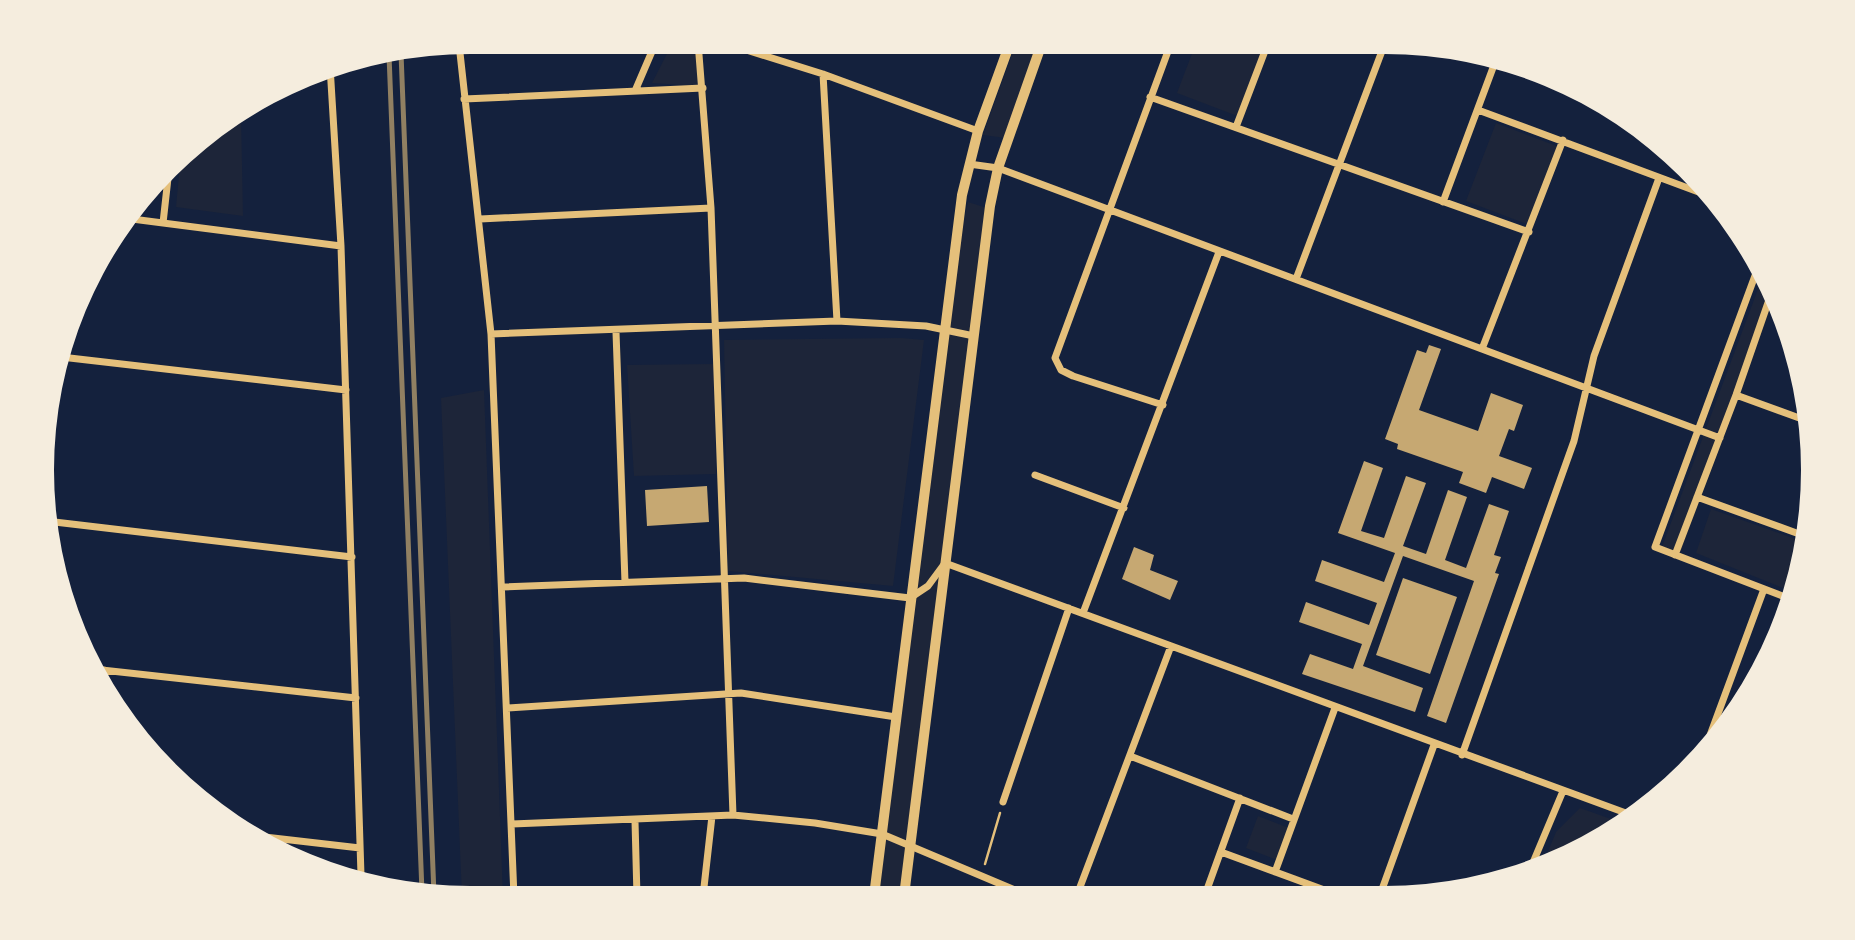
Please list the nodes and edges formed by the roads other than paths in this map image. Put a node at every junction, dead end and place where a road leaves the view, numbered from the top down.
1 (460, 54) edge
2 (651, 54) edge
3 (699, 54) edge
4 (759, 54) edge
5 (1006, 54) edge
6 (1038, 54) edge
7 (1167, 54) edge
8 (1264, 54) edge
9 (1381, 54) edge
10 (1493, 68) edge
11 (823, 74) junction
12 (331, 78) edge
13 (703, 88) junction
14 (635, 92) junction
15 (1150, 97) junction
16 (464, 99) junction
17 (1478, 110) junction
18 (1236, 127) junction
19 (978, 131) junction
20 (1563, 140) junction
21 (969, 164) junction
22 (1340, 167) junction
23 (998, 168) junction
24 (1659, 178) junction
25 (167, 185) edge
26 (1692, 190) edge
27 (1443, 202) junction
28 (711, 208) junction
29 (1108, 211) junction
30 (480, 219) junction
31 (138, 220) edge
32 (163, 223) junction
33 (1529, 232) junction
34 (341, 246) junction
35 (1219, 252) junction
36 (1296, 279) junction
37 (1754, 279) edge
38 (1767, 306) edge
39 (837, 321) junction
40 (716, 327) junction
41 (945, 331) junction
42 (616, 332) junction
43 (492, 334) junction
44 (974, 336) junction
45 (1482, 349) junction
46 (69, 358) edge
47 (1586, 388) junction
48 (346, 390) junction
49 (1737, 395) junction
50 (1163, 405) junction
51 (1797, 417) edge
52 (1699, 429) junction
53 (1720, 438) junction
54 (1035, 475) dead end
55 (1697, 498) junction
56 (1124, 508) junction
57 (58, 522) edge
58 (1796, 533) edge
59 (1675, 555) junction
60 (352, 557) junction
61 (946, 563) junction
62 (724, 578) junction
63 (625, 582) junction
64 (502, 587) junction
65 (1764, 589) junction
66 (1782, 595) edge
67 (910, 598) junction
68 (1069, 608) junction
69 (1083, 613) junction
70 (1171, 646) junction
71 (106, 670) edge
72 (727, 693) junction
73 (356, 698) junction
74 (1335, 708) junction
75 (507, 709) junction
76 (896, 717) junction
77 (1714, 724) edge
78 (1434, 745) junction
79 (1462, 755) junction
80 (1130, 756) junction
81 (1563, 791) junction
82 (1240, 798) junction
83 (1003, 802) road end
84 (1622, 812) edge
85 (733, 815) junction
86 (712, 816) junction
87 (1293, 819) junction
88 (635, 821) junction
89 (512, 824) junction
90 (881, 834) junction
91 (278, 839) edge
92 (910, 847) junction
93 (360, 848) junction
94 (1221, 852) junction
95 (1535, 858) edge
96 (360, 871) edge
97 (1275, 872) junction
98 (514, 886) edge
99 (637, 886) edge
100 (705, 886) edge
101 (875, 886) edge
102 (905, 886) edge
103 (1006, 886) edge
104 (1080, 886) edge
105 (1208, 886) edge
106 (1313, 886) edge
107 (1383, 886) edge

1 - 16 street
2 - 14 street
3 - 13 street
4 - 11 street
5 - 19 main road
6 - 23 main road
7 - 15 street
8 - 18 street
9 - 22 street
10 - 17 street
11 - 19 street
11 - 39 street
12 - 34 street
13 - 14 street
13 - 28 street
14 - 16 street
15 - 18 street
15 - 29 street
16 - 30 street
17 - 20 street
17 - 27 street
18 - 22 street
19 - 21 main road
20 - 24 street
20 - 33 street
21 - 23 street
21 - 41 main road
22 - 27 street
22 - 36 street
23 - 29 street
23 - 44 main road
24 - 26 street
24 - 47 street
25 - 32 street
27 - 33 street
28 - 30 street
28 - 40 street
29 - 35 street
29 - 50 street
30 - 43 street
31 - 32 street
32 - 34 street
33 - 45 street
34 - 48 street
35 - 36 street
35 - 50 street
36 - 45 street
37 - 52 street
38 - 49 street
39 - 40 street
39 - 41 street
40 - 42 street
40 - 62 street
41 - 44 street
41 - 67 main road
42 - 43 street
42 - 63 street
43 - 64 street
44 - 61 main road
45 - 47 street
46 - 48 street
47 - 52 street
47 - 79 street
48 - 60 street
49 - 51 street
49 - 53 street
50 - 56 street
52 - 53 street
52 - 59 street
53 - 55 street
54 - 56 street
55 - 58 street
55 - 59 street
56 - 69 street
57 - 60 street
59 - 65 street
60 - 73 street
61 - 67 street
61 - 68 street
61 - 92 main road
62 - 63 street
62 - 67 street
62 - 72 street
63 - 64 street
64 - 75 street
65 - 66 street
65 - 77 street
67 - 76 main road
68 - 69 street
68 - 83 street
69 - 70 street
70 - 74 street
70 - 80 street
71 - 73 street
72 - 75 street
72 - 76 street
72 - 85 street
73 - 93 street
74 - 78 street
74 - 87 street
75 - 89 street
76 - 90 main road
78 - 79 street
78 - 107 street
79 - 81 street
80 - 82 street
80 - 104 street
81 - 84 street
81 - 95 street
82 - 87 street
82 - 94 street
85 - 86 street
85 - 90 street
86 - 88 street
86 - 100 street
87 - 97 street
88 - 89 street
88 - 99 street
89 - 98 street
90 - 92 street
90 - 101 main road
91 - 93 street
92 - 102 main road
92 - 103 street
93 - 96 street
94 - 97 street
94 - 105 street
97 - 106 street

